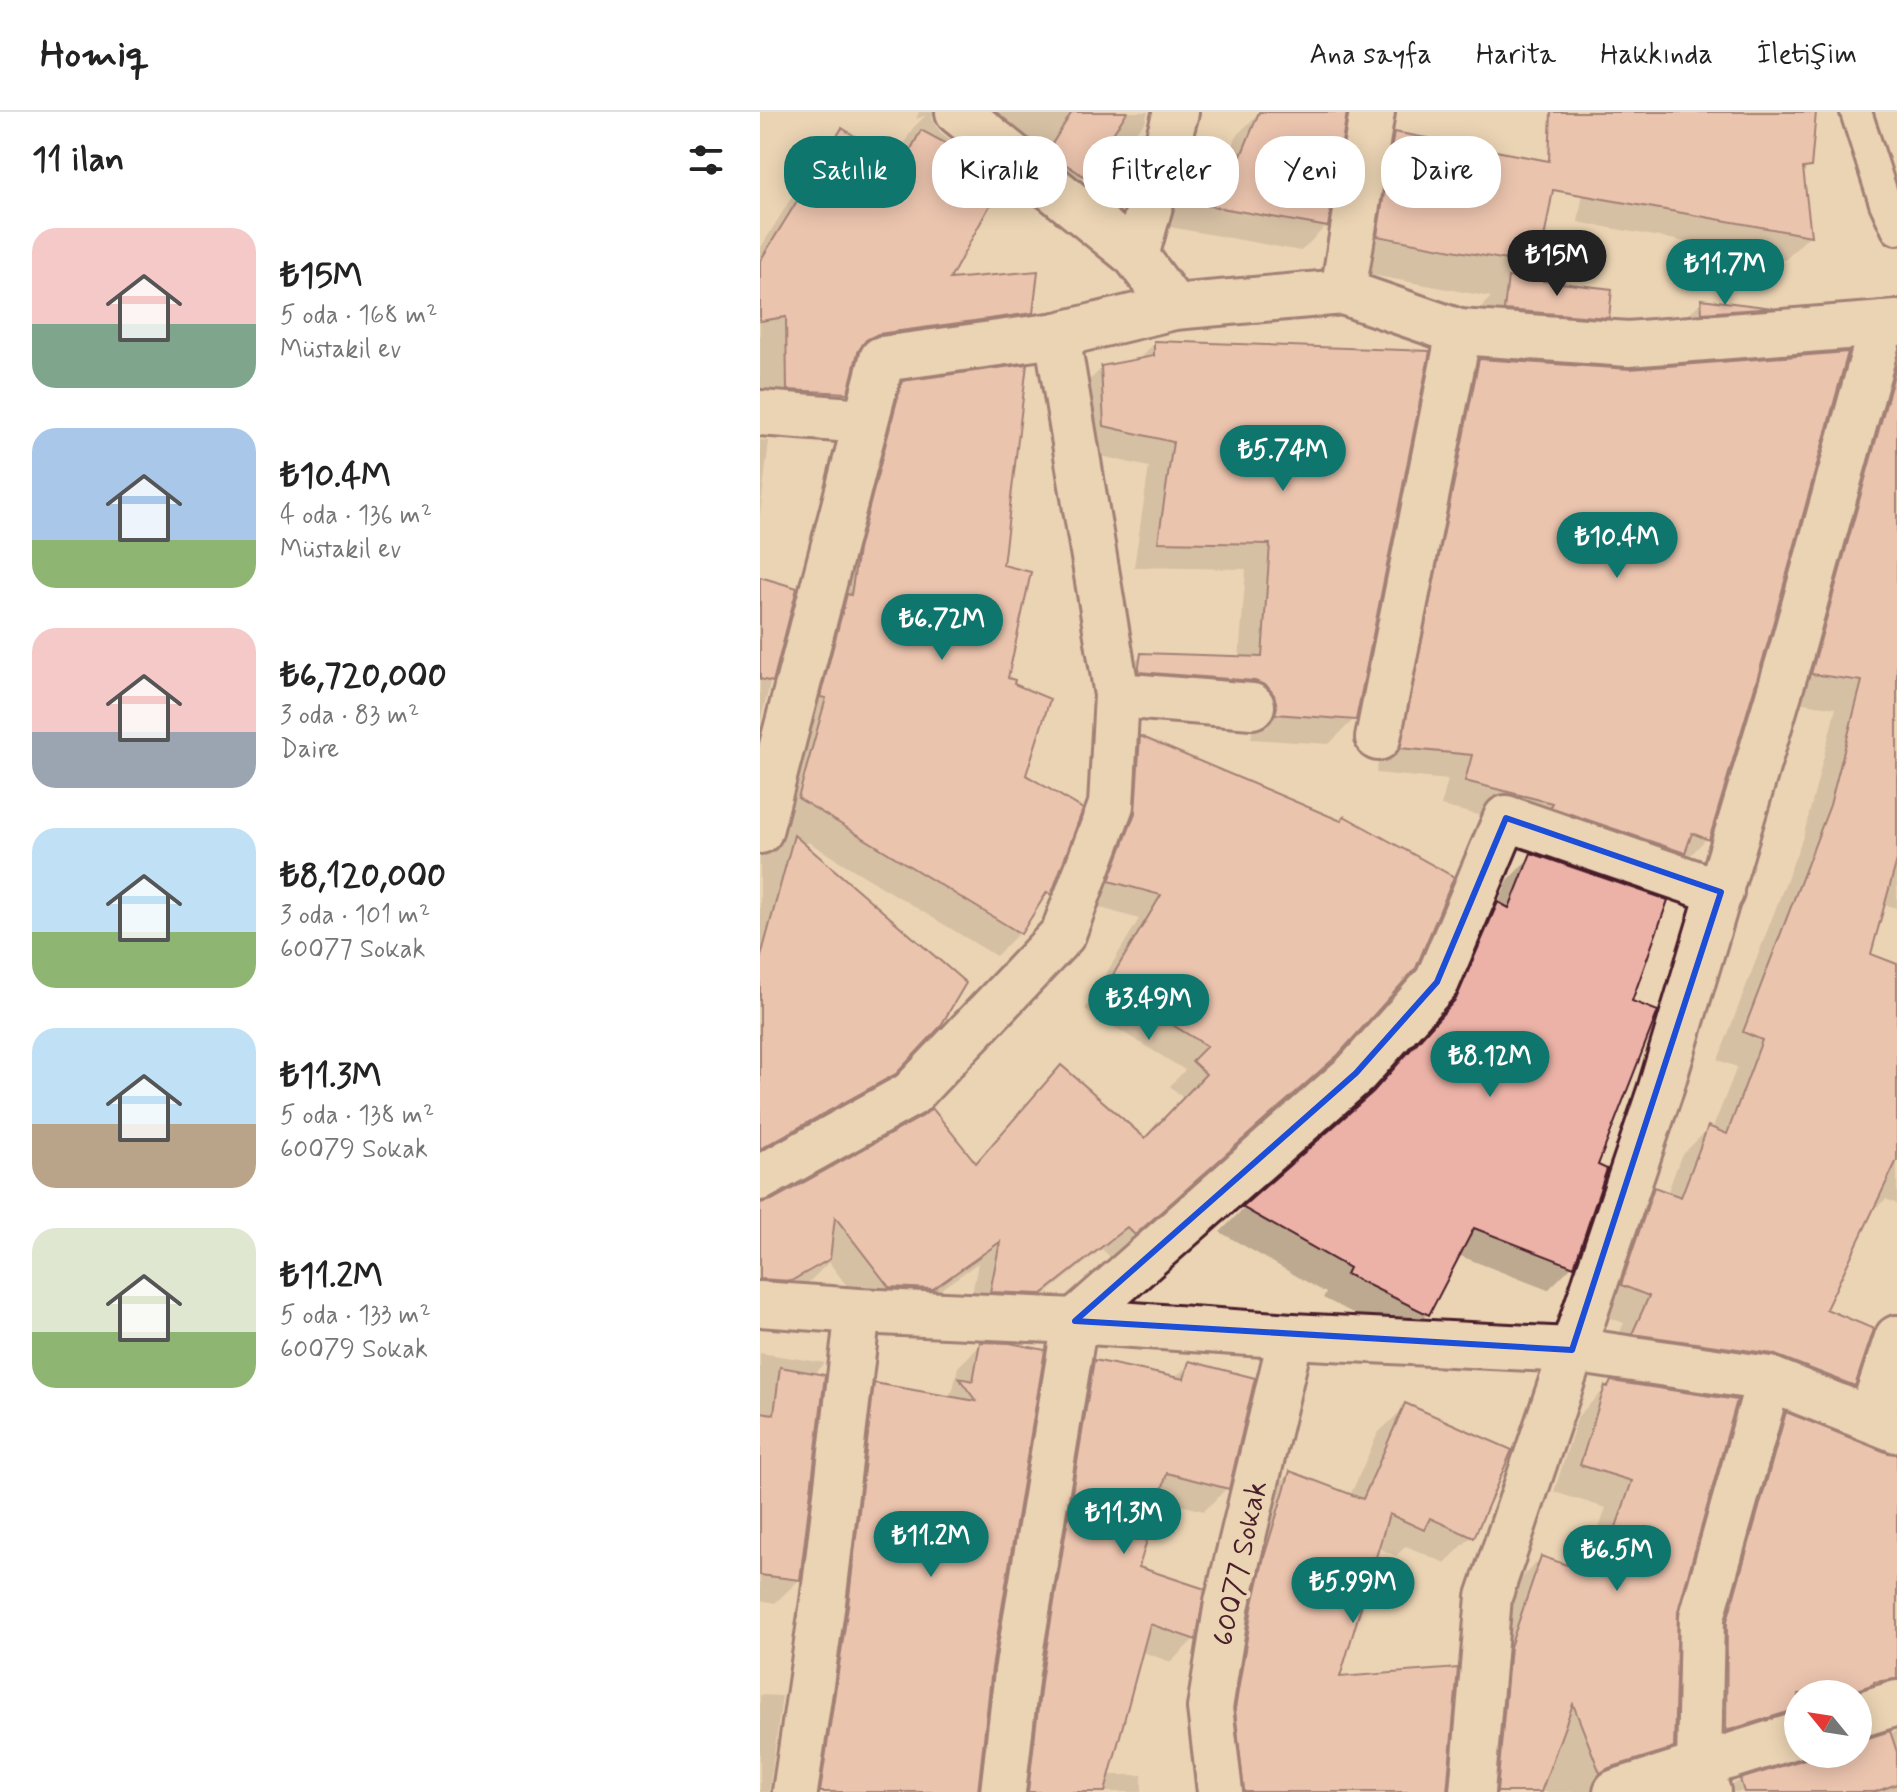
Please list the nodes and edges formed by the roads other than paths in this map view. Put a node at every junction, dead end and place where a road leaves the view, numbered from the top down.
1 (958, 112) edge
2 (1176, 112) edge
3 (1372, 112) edge
4 (1856, 112) edge
5 (1897, 229) edge
6 (1136, 256) junction
7 (1343, 292) junction
8 (1174, 307) junction
9 (1890, 323) edge
10 (1459, 332) junction
11 (1057, 335) junction
12 (760, 413) edge
13 (865, 421) junction
14 (1117, 695) junction
15 (1252, 706) dead end
16 (1378, 738) dead end
17 (760, 831) edge
18 (1721, 892) junction
19 (760, 1178) edge
20 (760, 1304) edge
21 (858, 1311) junction
22 (1075, 1321) junction
23 (1291, 1336) junction
24 (1897, 1338) edge
25 (1572, 1350) junction
26 (1769, 1379) junction
27 (1884, 1425) edge
28 (1897, 1703) edge
29 (1872, 1711) edge
30 (1784, 1741) edge
31 (1703, 1779) edge
32 (795, 1792) edge
33 (1003, 1792) edge
34 (1220, 1792) edge
35 (1472, 1792) edge
36 (1616, 1792) edge

1 - 6 street
2 - 6 street
3 - 7 street
4 - 5 lane
6 - 8 street
7 - 8 street
7 - 10 street
8 - 11 street
9 - 10 street
9 - 18 street
10 - 16 street
11 - 13 street
11 - 14 street
12 - 13 street
13 - 17 street
14 - 15 street
14 - 19 street
18 - 22 street
18 - 25 street
20 - 21 street
21 - 22 street
21 - 32 street
22 - 23 street
22 - 33 street
23 - 25 street
23 - 34 street, 60077 Sokak
24 - 27 street
25 - 26 street
25 - 35 street
26 - 27 street
26 - 31 street
28 - 29 street
30 - 31 street
31 - 36 street

